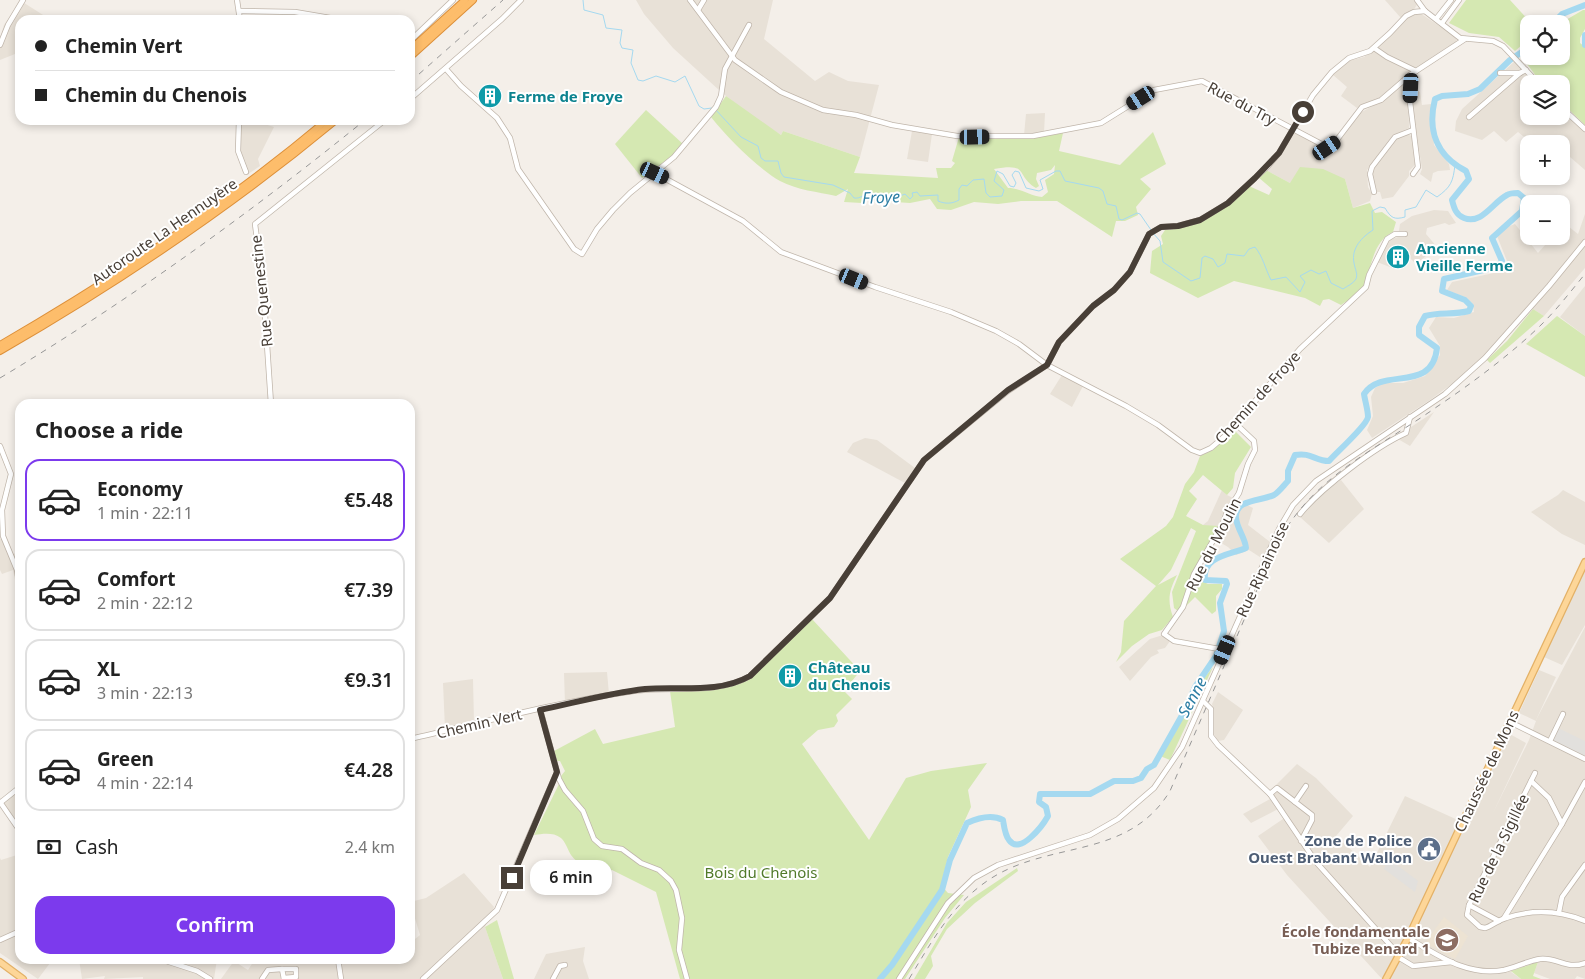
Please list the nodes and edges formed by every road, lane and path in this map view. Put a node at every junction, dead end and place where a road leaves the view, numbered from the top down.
1 (24, 0) edge
2 (236, 0) edge
3 (453, 0) edge
4 (465, 0) edge
5 (473, 0) edge
6 (520, 0) edge
7 (690, 0) edge
8 (704, 0) edge
9 (1451, 0) edge
10 (1459, 0) edge
11 (1419, 2) edge
12 (698, 10) junction
13 (239, 11) junction
14 (1425, 11) junction
15 (1414, 12) junction
16 (239, 15) edge
17 (313, 15) edge
18 (1436, 19) junction
19 (1442, 23) junction
20 (749, 25) dead end
21 (415, 36) edge
22 (1462, 39) junction
23 (0, 45) edge
24 (415, 45) edge
25 (1374, 48) junction
26 (415, 52) edge
27 (731, 55) junction
28 (446, 69) junction
29 (1526, 70) junction
30 (1416, 71) junction
31 (1520, 72) junction
32 (1500, 73) dead end
33 (1410, 75) junction
34 (1530, 75) edge
35 (415, 95) edge
36 (1570, 115) edge
37 (1469, 117) dead end
38 (239, 125) edge
39 (321, 125) edge
40 (330, 125) edge
41 (379, 125) edge
42 (1293, 129) junction
43 (1585, 129) edge
44 (1413, 130) junction
45 (246, 172) dead end
46 (655, 173) junction
47 (1413, 174) dead end
48 (1374, 192) dead end
49 (1405, 234) dead end
50 (1585, 242) edge
51 (0, 345) edge
52 (0, 351) edge
53 (1047, 365) junction
54 (271, 399) edge
55 (1410, 417) junction
56 (1236, 424) junction
57 (0, 446) edge
58 (1300, 514) dead end
59 (2, 537) edge
60 (1585, 562) edge
61 (15, 566) edge
62 (1223, 650) junction
63 (1203, 701) junction
64 (540, 710) junction
65 (1563, 714) dead end
66 (1510, 722) junction
67 (415, 738) edge
68 (1550, 741) junction
69 (1585, 758) edge
70 (557, 772) junction
71 (1535, 773) dead end
72 (1531, 781) junction
73 (1585, 782) edge
74 (1306, 786) dead end
75 (15, 791) edge
76 (1270, 794) junction
77 (1295, 802) junction
78 (0, 803) edge
79 (15, 824) edge
80 (1562, 824) junction
81 (1301, 841) junction
82 (1585, 865) edge
83 (1469, 905) junction
84 (1559, 912) junction
85 (1504, 918) junction
86 (1499, 921) junction
87 (1585, 921) edge
88 (15, 933) edge
89 (1408, 938) junction
90 (0, 940) edge
91 (1399, 956) junction
92 (0, 962) edge
93 (1452, 962) junction
94 (1585, 963) edge
95 (177, 964) edge
96 (338, 964) edge
97 (565, 965) dead end
98 (282, 969) junction
99 (23, 979) edge
100 (210, 979) edge
101 (262, 979) edge
102 (284, 979) edge
103 (340, 979) edge
104 (423, 979) edge
105 (553, 979) edge
106 (687, 979) edge
107 (899, 979) edge
108 (1386, 979) edge

1 - 23 street
2 - 13 street
3 - 21 street
4 - 24 highway
5 - 26 highway
6 - 28 street
7 - 12 street, Rue du Try
8 - 12 street
9 - 18 street
10 - 19 street
11 - 14 street
11 - 15 street, Chemin Vert
12 - 27 street, Rue du Try
13 - 16 street
13 - 17 street
14 - 15 street
14 - 18 street
15 - 25 street, Chemin Vert
18 - 19 street
19 - 22 street
20 - 27 street
22 - 29 street
22 - 30 street, Rue du Try
25 - 30 street
25 - 42 street, Chemin Vert
27 - 42 street, Rue du Try
27 - 46 street
28 - 35 street
28 - 46 street
29 - 31 street
29 - 34 street
30 - 33 street, Rue du Try
31 - 32 street
31 - 37 street
33 - 42 street, Rue du Try
33 - 44 street
36 - 43 street
38 - 45 street
39 - 51 highway, Autoroute La Hennuyère
40 - 52 highway, Autoroute La Hennuyère
41 - 54 street, Rue Quenestine
42 - 53 street, Chemin Vert
44 - 47 street
44 - 48 street
46 - 53 street, Chemin de Froye
49 - 56 street, Chemin de Froye
50 - 55 street, Rue Ripainoise
53 - 56 street, Chemin de Froye
53 - 64 street, Chemin Vert
55 - 58 street
55 - 62 street, Rue Ripainoise
56 - 62 street, Rue du Moulin
57 - 59 street
59 - 61 street
60 - 66 main road, Chaussée de Mons
62 - 63 street, Rue Ripainoise
63 - 76 street
63 - 107 street, Rue Ripainoise
64 - 67 street, Chemin Vert
64 - 70 street
65 - 68 street
66 - 68 street
66 - 89 main road, Chaussée de Mons
68 - 69 street
70 - 104 street
70 - 106 street
71 - 72 street, Rue de la Sigillée
72 - 80 street, Rue de la Sigillée
72 - 83 street, Rue de la Sigillée
73 - 80 street
74 - 77 street
75 - 78 street
76 - 77 street
76 - 81 street
77 - 81 street
78 - 79 street
80 - 85 street
81 - 91 street
82 - 84 street
83 - 86 street
83 - 86 street, Rue de la Sigillée
84 - 85 street
84 - 87 street
85 - 86 street
88 - 90 street
89 - 91 main road, Chaussée de Mons
89 - 93 street
91 - 93 street
91 - 108 main road, Chaussée de Mons
92 - 99 main road
93 - 94 street
95 - 100 street
96 - 103 street
97 - 105 street
98 - 101 street
98 - 102 street
98 - 102 street

